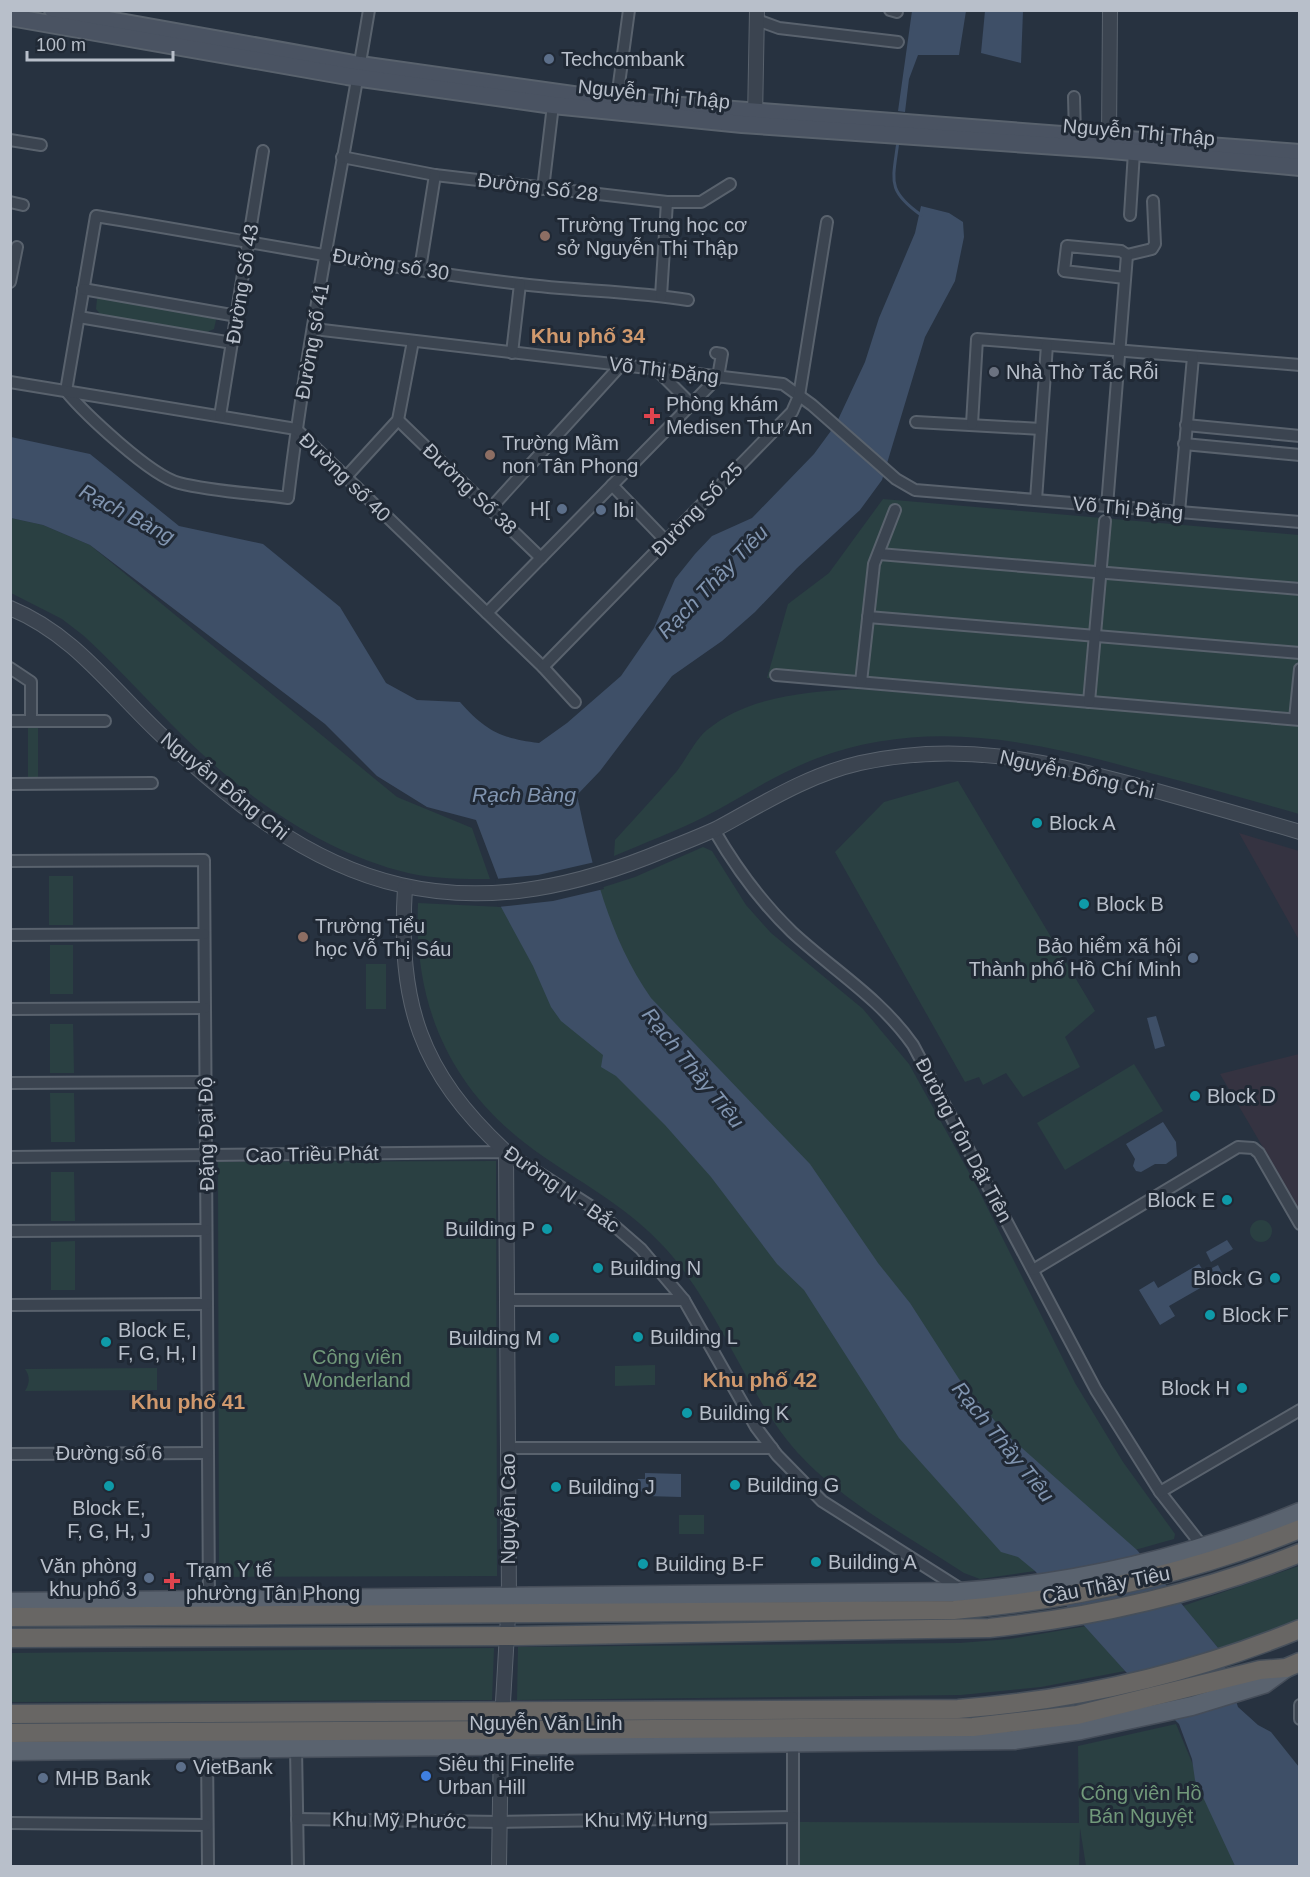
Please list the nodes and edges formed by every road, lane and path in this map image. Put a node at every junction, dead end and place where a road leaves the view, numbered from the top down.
1 (53, 10) edge
2 (369, 10) edge
3 (1110, 10) edge
4 (627, 11) edge
5 (757, 15) edge
6 (10, 17) edge
7 (124, 23) edge
8 (898, 42) dead end
9 (358, 71) junction
10 (1074, 97) dead end
11 (553, 105) junction
12 (616, 106) junction
13 (755, 118) junction
14 (913, 129) junction
15 (1075, 134) junction
16 (10, 140) edge
17 (1109, 143) junction
18 (41, 145) dead end
19 (263, 151) dead end
20 (1134, 152) junction
21 (1299, 153) edge
22 (342, 157) junction
23 (1299, 167) edge
24 (435, 175) junction
25 (730, 184) dead end
26 (543, 189) junction
27 (1153, 201) dead end
28 (10, 202) edge
29 (667, 202) junction
30 (23, 205) dead end
31 (1130, 215) dead end
32 (827, 222) dead end
33 (249, 241) junction
34 (17, 247) dead end
35 (327, 254) junction
36 (1127, 255) junction
37 (420, 269) junction
38 (1125, 278) junction
39 (10, 282) edge
40 (520, 284) junction
41 (84, 289) junction
42 (661, 296) junction
43 (688, 300) dead end
44 (237, 316) junction
45 (79, 317) junction
46 (314, 329) junction
47 (413, 341) junction
48 (232, 343) junction
49 (1047, 345) junction
50 (1120, 351) junction
51 (512, 353) junction
52 (716, 353) dead end
53 (1193, 357) junction
54 (621, 365) junction
55 (1299, 365) edge
56 (656, 369) junction
57 (718, 376) junction
58 (10, 382) edge
59 (66, 391) junction
60 (799, 396) junction
61 (691, 404) junction
62 (220, 416) junction
63 (398, 420) junction
64 (916, 422) dead end
65 (972, 424) junction
66 (1186, 425) junction
67 (296, 429) junction
68 (1041, 429) junction
69 (1299, 436) edge
70 (1184, 444) junction
71 (1299, 454) edge
72 (346, 477) junction
73 (612, 485) junction
74 (1036, 500) junction
75 (1107, 506) junction
76 (490, 509) junction
77 (895, 510) dead end
78 (1179, 512) junction
79 (1105, 521) dead end
80 (1299, 522) edge
81 (666, 541) junction
82 (879, 554) junction
83 (541, 558) junction
84 (1100, 574) junction
85 (1299, 589) edge
86 (10, 608) edge
87 (487, 613) junction
88 (868, 617) junction
89 (1095, 636) junction
90 (1299, 653) edge
91 (543, 667) junction
92 (10, 668) edge
93 (1299, 669) edge
94 (776, 675) dead end
95 (861, 682) junction
96 (575, 702) dead end
97 (1089, 702) junction
98 (1297, 719) edge
99 (10, 721) edge
100 (31, 721) junction
101 (105, 721) dead end
102 (152, 783) dead end
103 (10, 784) edge
104 (714, 830) junction
105 (1299, 832) edge
106 (10, 861) edge
107 (405, 886) junction
108 (204, 934) junction
109 (10, 935) edge
110 (205, 1008) junction
111 (10, 1009) edge
112 (205, 1082) junction
113 (10, 1083) edge
114 (506, 1152) junction
115 (206, 1156) junction
116 (10, 1157) edge
117 (1299, 1224) edge
118 (206, 1230) junction
119 (10, 1231) edge
120 (1033, 1270) junction
121 (507, 1300) junction
122 (684, 1300) junction
123 (207, 1304) junction
124 (10, 1305) edge
125 (1299, 1410) edge
126 (508, 1448) junction
127 (772, 1448) junction
128 (208, 1453) junction
129 (10, 1454) edge
130 (1160, 1492) junction
131 (1299, 1512) edge
132 (1299, 1530) edge
133 (1299, 1553) edge
134 (1201, 1554) junction
135 (965, 1592) junction
136 (997, 1597) junction
137 (10, 1602) edge
138 (508, 1606) junction
139 (209, 1608) junction
140 (62, 1609) junction
141 (10, 1617) edge
142 (1299, 1629) edge
143 (506, 1637) junction
144 (10, 1638) edge
145 (1293, 1665) edge
146 (1299, 1705) edge
147 (503, 1710) junction
148 (10, 1714) edge
149 (1299, 1719) edge
150 (10, 1733) edge
151 (793, 1736) junction
152 (501, 1737) junction
153 (296, 1747) junction
154 (207, 1748) junction
155 (10, 1751) edge
156 (793, 1817) junction
157 (297, 1819) junction
158 (500, 1822) junction
159 (10, 1823) edge
160 (207, 1825) junction
161 (208, 1866) edge
162 (298, 1866) edge
163 (500, 1866) edge
164 (793, 1866) edge

1 - 7 main road, Nguyễn Thị Thập
2 - 9 street
3 - 17 street
4 - 12 street
5 - 8 street
5 - 13 street
6 - 7 main road, Nguyễn Thị Thập
7 - 9 main road, Nguyễn Thị Thập
9 - 11 main road, Nguyễn Thị Thập
9 - 12 main road, Nguyễn Thị Thập
9 - 22 street, Đường số 41
10 - 15 street
11 - 12 main road, Nguyễn Thị Thập
11 - 26 street
12 - 13 main road, Nguyễn Thị Thập
13 - 14 main road, Nguyễn Thị Thập
14 - 15 main road, Nguyễn Thị Thập
14 - 17 main road, Nguyễn Thị Thập
15 - 17 main road, Nguyễn Thị Thập
16 - 18 street
17 - 20 main road, Nguyễn Thị Thập
17 - 21 main road, Nguyễn Thị Thập
19 - 33 street, Đường Số 43
20 - 23 main road, Nguyễn Thị Thập
20 - 31 street
22 - 24 street, Đường Số 28
22 - 35 street, Đường số 41
24 - 26 street, Đường Số 28
24 - 37 street
25 - 29 street, Đường Số 28
26 - 29 street, Đường Số 28
27 - 36 street
28 - 30 street
29 - 42 street
32 - 60 street, Đường Số 25
33 - 35 street, Đường số 30
33 - 41 street, Đường số 30
33 - 44 street, Đường Số 43
34 - 39 street
35 - 37 street, Đường số 30
35 - 46 street, Đường số 41
36 - 38 street
36 - 38 street
37 - 40 street, Đường số 30
38 - 50 street
40 - 42 street, Đường số 30
40 - 51 street
41 - 44 street
41 - 45 street
42 - 43 street, Đường số 30
44 - 48 street, Đường Số 43
45 - 48 street
45 - 59 street
46 - 47 street, Võ Thị Đặng
46 - 67 street, Đường số 41
47 - 51 street, Võ Thị Đặng
47 - 63 street
48 - 62 street, Đường Số 43
49 - 50 street
49 - 65 street
49 - 68 street
50 - 53 street
50 - 75 street
51 - 54 street, Võ Thị Đặng
52 - 57 street
53 - 55 street
53 - 66 street
54 - 56 street, Võ Thị Đặng
54 - 76 street
56 - 57 street, Võ Thị Đặng
56 - 61 street
57 - 60 street, Võ Thị Đặng
57 - 61 street
58 - 59 street, Đường số 40
59 - 62 street, Đường số 40
59 - 67 street, Đường số 41
60 - 74 street, Võ Thị Đặng
60 - 81 street, Đường Số 25
61 - 73 street
62 - 67 street, Đường số 40
63 - 72 street
63 - 76 street, Đường Số 38
64 - 65 street
65 - 68 street
66 - 69 street
66 - 70 street
67 - 72 street, Đường số 40
68 - 74 street
70 - 71 street
70 - 78 street
72 - 87 street, Đường số 40
73 - 81 street
73 - 83 street
74 - 75 street, Võ Thị Đặng
75 - 78 street, Võ Thị Đặng
76 - 83 street, Đường Số 38
77 - 82 street
78 - 80 street, Võ Thị Đặng
79 - 84 street
81 - 91 street, Đường Số 25
82 - 84 street
82 - 88 street
83 - 87 street
84 - 85 street
84 - 89 street
86 - 107 street, Nguyễn Đổng Chi
87 - 91 street, Đường số 40
88 - 89 street
88 - 95 street
89 - 90 street
89 - 97 street
91 - 96 street, Đường số 40
92 - 100 street
93 - 98 street
94 - 95 street
95 - 97 street
97 - 98 street
99 - 100 street
100 - 101 street
102 - 103 street
104 - 105 street, Nguyễn Đổng Chi
104 - 107 street, Nguyễn Đổng Chi
104 - 120 street, Đường Tôn Dật Tiên
106 - 108 street, Đặng Đại Độ
107 - 114 street, Đường N - Bắc
108 - 109 street
108 - 110 street, Đặng Đại Độ
110 - 111 street
110 - 112 street, Đặng Đại Độ
112 - 113 street
112 - 115 street, Đặng Đại Độ
114 - 115 street, Cao Triều Phát
114 - 121 street, Nguyễn Cao
114 - 122 street, Đường N - Bắc
115 - 116 street, Cao Triều Phát
115 - 118 street, Đặng Đại Độ
117 - 120 street
118 - 119 street
118 - 123 street, Đặng Đại Độ
120 - 130 street, Đường Tôn Dật Tiên
121 - 122 street
121 - 126 street, Nguyễn Cao
122 - 127 street, Đường N - Bắc
123 - 124 street
123 - 128 street, Đặng Đại Độ
125 - 130 street
126 - 127 street
126 - 138 street, Nguyễn Cao
127 - 135 street, Đường N - Bắc
128 - 129 street, Đường số 6
128 - 139 street, Đặng Đại Độ
130 - 134 street, Đường Tôn Dật Tiên
131 - 134 main road
132 - 134 highway
133 - 143 highway, Cầu Thầy Tiêu
134 - 136 highway, Cầu Thầy Tiêu
135 - 136 main road
135 - 138 main road
136 - 138 highway
137 - 140 main road
138 - 139 highway
138 - 143 street, Nguyễn Cao
139 - 140 highway
140 - 141 highway
142 - 147 highway, Nguyễn Văn Linh
143 - 144 highway
143 - 147 street, Nguyễn Cao
145 - 151 highway, Nguyễn Văn Linh
146 - 149 street
147 - 148 highway, Nguyễn Văn Linh
147 - 152 street, Nguyễn Cao
150 - 152 highway, Nguyễn Văn Linh
151 - 152 highway, Nguyễn Văn Linh
151 - 156 street
152 - 153 main road, Nguyễn Văn Linh
152 - 158 street, Nguyễn Cao
153 - 154 main road, Nguyễn Văn Linh
153 - 157 street
154 - 155 main road, Nguyễn Văn Linh
154 - 160 street
156 - 158 street, Khu Mỹ Hưng
156 - 164 street
157 - 158 street, Khu Mỹ Phước
157 - 162 street
158 - 163 street, Nguyễn Cao
159 - 160 street
160 - 161 street

